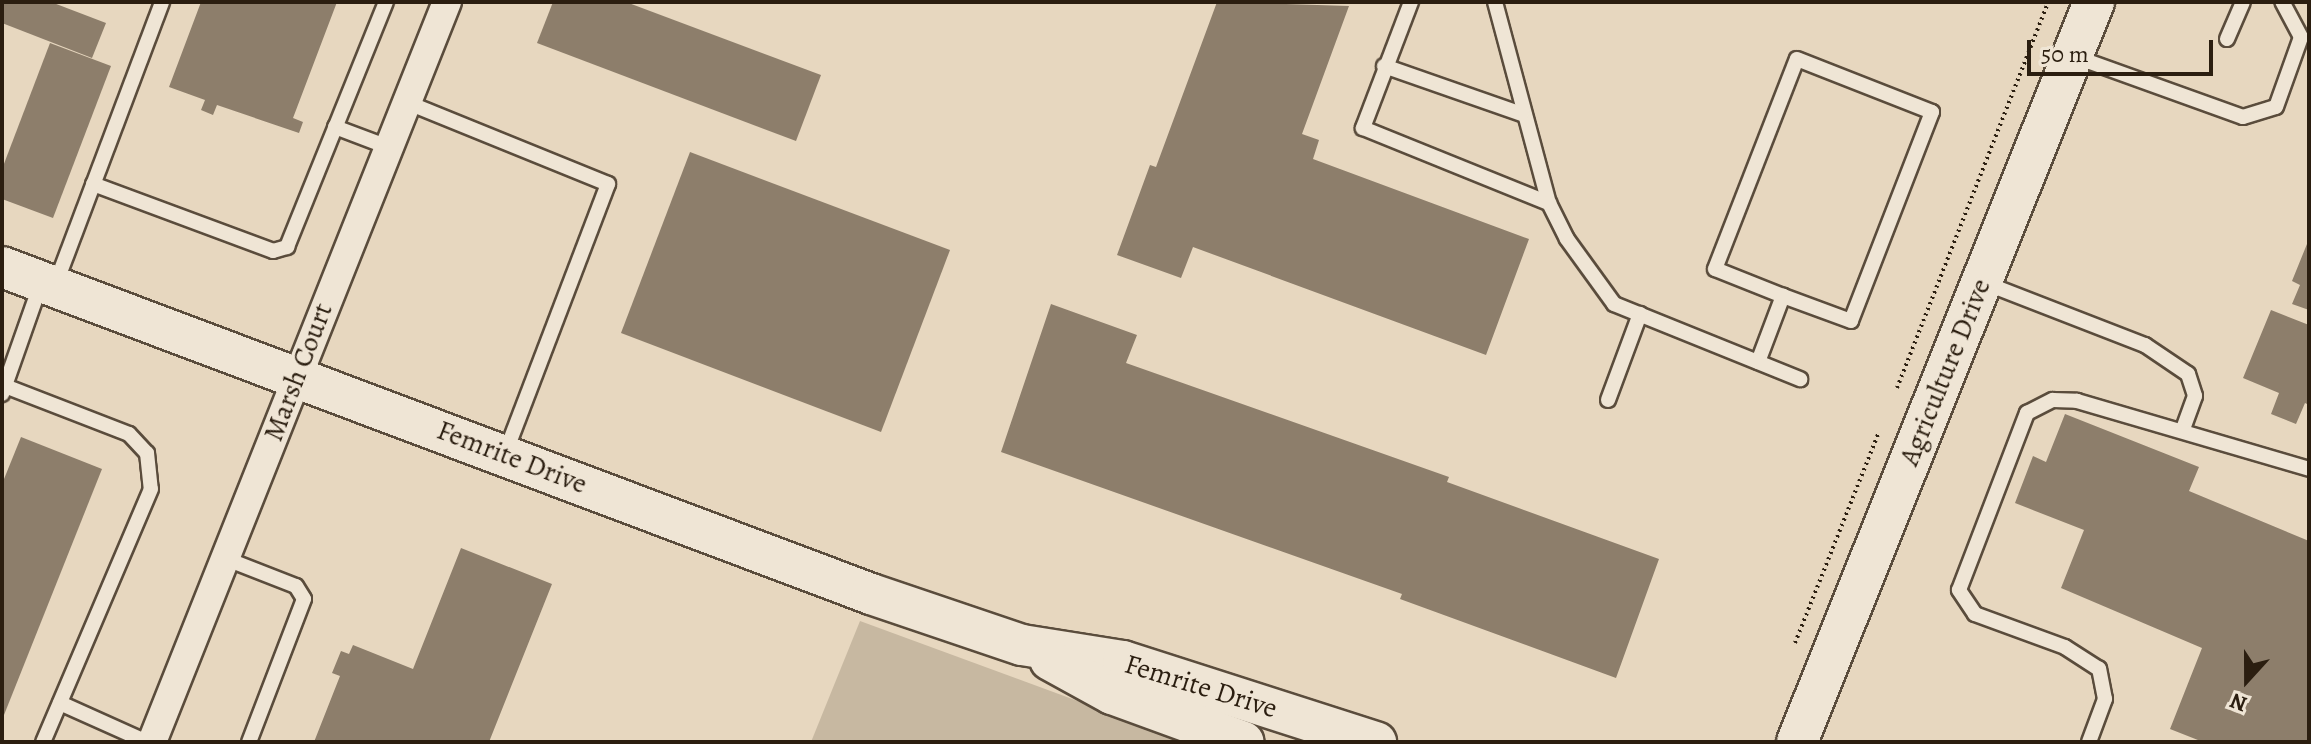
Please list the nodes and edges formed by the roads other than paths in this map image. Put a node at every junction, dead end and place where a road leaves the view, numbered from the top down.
1 (162, 2) edge
2 (386, 2) edge
3 (447, 2) edge
4 (1411, 2) edge
5 (1495, 2) edge
6 (2094, 2) edge
7 (2243, 2) edge
8 (2282, 2) edge
9 (2227, 39) dead end
10 (2072, 55) junction
11 (1384, 66) junction
12 (406, 102) junction
13 (1522, 114) junction
14 (335, 127) junction
15 (388, 147) junction
16 (93, 184) junction
17 (1549, 203) junction
18 (2, 267) edge
19 (1982, 281) junction
20 (48, 284) junction
21 (1783, 296) junction
22 (1640, 314) junction
23 (1758, 362) junction
24 (297, 374) junction
25 (1800, 379) dead end
26 (4, 390) edge
27 (1608, 400) dead end
28 (2182, 431) junction
29 (505, 454) junction
30 (2309, 469) edge
31 (224, 558) junction
32 (1022, 645) junction
33 (60, 703) junction
34 (43, 742) edge
35 (150, 742) edge
36 (249, 742) edge
37 (1244, 742) edge
38 (1376, 742) edge
39 (1797, 742) edge
40 (2089, 742) edge

1 - 16 lane
2 - 14 lane
3 - 12 street, Marsh Court
4 - 11 lane
5 - 13 lane
6 - 10 street, Agriculture Drive
7 - 9 lane
8 - 10 lane
10 - 19 street, Agriculture Drive
11 - 13 lane
11 - 17 lane
12 - 15 street, Marsh Court
12 - 29 lane
13 - 17 lane
14 - 15 lane
14 - 16 lane
15 - 24 street, Marsh Court
16 - 20 lane
17 - 22 lane
18 - 20 street, Femrite Drive
19 - 28 lane
19 - 39 street, Agriculture Drive
20 - 24 street, Femrite Drive
20 - 26 lane
21 - 21 lane
21 - 23 lane
22 - 23 lane
22 - 27 lane
23 - 25 lane
24 - 29 street, Femrite Drive
24 - 31 street, Marsh Court
26 - 33 lane
28 - 30 lane
28 - 40 lane
29 - 32 street, Femrite Drive
31 - 35 street, Marsh Court
31 - 36 lane
32 - 37 street, Femrite Drive
32 - 38 street, Femrite Drive
33 - 34 lane
33 - 35 lane

